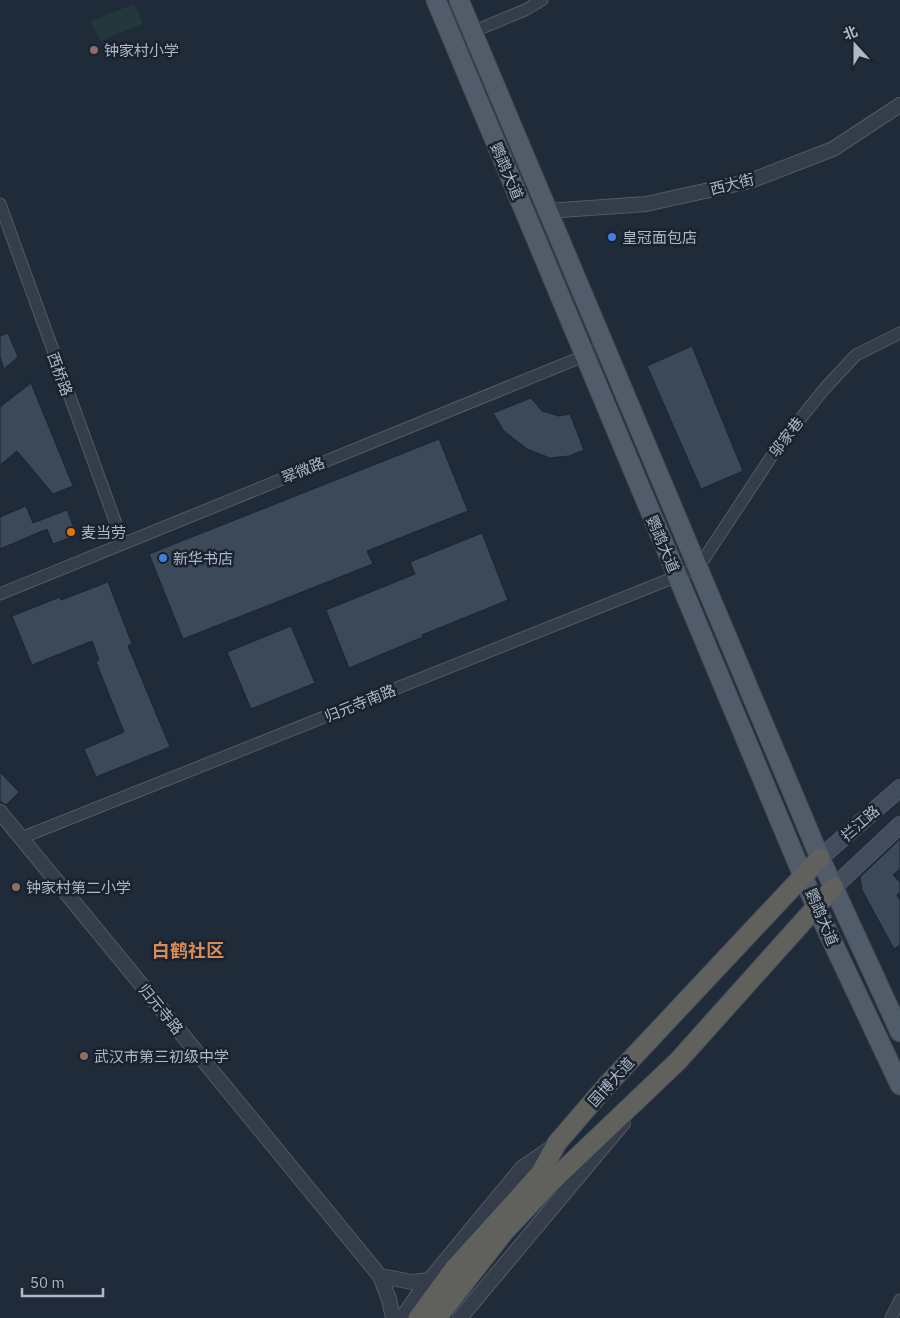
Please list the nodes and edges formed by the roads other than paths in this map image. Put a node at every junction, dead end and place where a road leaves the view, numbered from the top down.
1 (436, 0) edge
2 (459, 0) edge
3 (542, 0) edge
4 (472, 32) junction
5 (900, 105) edge
6 (0, 204) edge
7 (547, 211) junction
8 (900, 333) edge
9 (606, 347) junction
10 (584, 356) junction
11 (123, 543) junction
12 (698, 568) junction
13 (677, 577) junction
14 (0, 594) edge
15 (900, 788) edge
16 (0, 812) edge
17 (900, 825) edge
18 (22, 838) junction
19 (820, 858) junction
20 (804, 876) junction
21 (834, 887) junction
22 (816, 907) junction
23 (900, 1032) edge
24 (659, 1078) junction
25 (900, 1085) edge
26 (557, 1143) junction
27 (545, 1178) junction
28 (380, 1276) junction
29 (430, 1280) junction
30 (900, 1300) edge
31 (393, 1318) edge
32 (402, 1318) edge
33 (418, 1318) edge
34 (437, 1318) edge
35 (460, 1318) edge
36 (891, 1318) edge

1 - 10 main road, 鹦鹉大道
2 - 4 main road, 鹦鹉大道
3 - 4 street
4 - 7 main road, 鹦鹉大道
5 - 7 street, 西大街
6 - 11 street, 西桥路
7 - 9 main road, 鹦鹉大道
8 - 12 street, 邬家巷
9 - 10 street, 翠微路
9 - 12 main road, 鹦鹉大道
10 - 11 street, 翠微路
10 - 13 main road, 鹦鹉大道
11 - 14 street, 翠微路
12 - 13 street, 归元寺南路
12 - 19 main road, 鹦鹉大道
13 - 18 street, 归元寺南路
13 - 20 main road, 鹦鹉大道
15 - 19 main road, 拦江路
16 - 18 street, 归元寺路
17 - 21 main road, 拦江路
18 - 28 street, 归元寺路
19 - 20 highway, 国博大道
19 - 21 main road, 鹦鹉大道
20 - 22 main road, 鹦鹉大道
20 - 26 highway, 国博大道
21 - 22 highway, 国博大道
21 - 23 main road, 鹦鹉大道
22 - 24 highway, 国博大道
22 - 25 main road, 鹦鹉大道
24 - 27 highway, 国博大道
24 - 35 street
26 - 27 highway, 国博大道
26 - 29 street
27 - 33 highway, 国博大道
27 - 34 highway, 国博大道
28 - 29 street
28 - 31 street, 归元寺路
29 - 32 street
30 - 36 street

